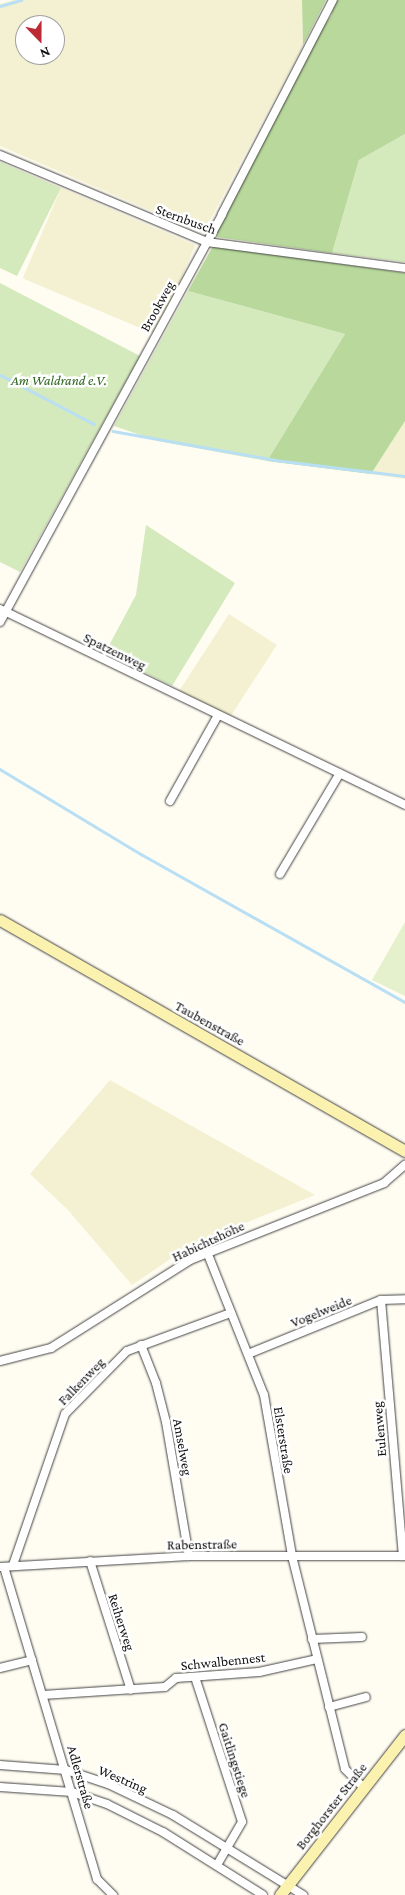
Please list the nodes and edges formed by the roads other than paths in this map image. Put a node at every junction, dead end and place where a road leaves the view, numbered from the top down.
1 (333, 0) edge
2 (0, 155) edge
3 (207, 242) junction
4 (405, 268) edge
5 (3, 610) edge
6 (0, 622) edge
7 (218, 715) junction
8 (340, 774) junction
9 (170, 801) dead end
10 (405, 805) edge
11 (280, 874) dead end
12 (0, 920) edge
13 (405, 1151) edge
14 (405, 1165) edge
15 (207, 1252) junction
16 (405, 1299) edge
17 (381, 1300) junction
18 (231, 1313) junction
19 (141, 1345) junction
20 (248, 1354) junction
21 (0, 1361) edge
22 (189, 1556) junction
23 (292, 1556) junction
24 (404, 1556) edge
25 (90, 1561) junction
26 (6, 1566) edge
27 (362, 1637) dead end
28 (312, 1639) junction
29 (317, 1659) junction
30 (32, 1660) junction
31 (0, 1668) edge
32 (195, 1677) junction
33 (131, 1690) junction
34 (43, 1695) junction
35 (366, 1697) dead end
36 (329, 1708) junction
37 (405, 1735) edge
38 (0, 1765) edge
39 (66, 1770) junction
40 (0, 1787) edge
41 (364, 1788) junction
42 (72, 1792) junction
43 (226, 1847) junction
44 (218, 1865) junction
45 (289, 1884) junction
46 (113, 1895) edge
47 (262, 1895) edge
48 (280, 1895) edge
49 (303, 1895) edge

1 - 3 street, Brookweg
2 - 3 street, Sternbusch
3 - 4 street, Sternbusch
3 - 5 street, Brookweg
5 - 6 street, Brookweg
5 - 7 street, Spatzenweg
7 - 8 street, Spatzenweg
7 - 9 street
8 - 10 street, Spatzenweg
8 - 11 street
12 - 13 street, Taubenstraße
14 - 15 street, Habichtshöhe
15 - 18 street, Elsterstraße
15 - 21 street, Habichtshöhe
16 - 17 street, Vogelweide
17 - 20 street, Vogelweide
17 - 24 street, Eulenweg
18 - 19 street, Falkenweg
18 - 20 street, Elsterstraße
19 - 22 street, Amselweg
19 - 26 street, Falkenweg
20 - 23 street, Elsterstraße
22 - 23 street, Rabenstraße
22 - 25 street, Rabenstraße
23 - 24 street, Rabenstraße
23 - 28 street, Elsterstraße
25 - 26 street, Rabenstraße
25 - 33 street, Reiherweg
26 - 30 street, Adlerstraße
27 - 28 street
28 - 29 street, Elsterstraße
29 - 32 street, Schwalbennest
29 - 36 street, Elsterstraße
30 - 31 street
30 - 34 street, Adlerstraße
32 - 33 street, Schwalbennest
32 - 43 street, Gaitlingstiege
33 - 34 street, Schwalbennest
34 - 39 street, Adlerstraße
35 - 36 street
36 - 41 street, Elsterstraße
37 - 41 street, Borghorster Straße
38 - 39 street, Westring
39 - 42 street, Adlerstraße
39 - 43 street, Westring
40 - 42 street, Westring
41 - 45 street, Borghorster Straße
42 - 44 street, Westring
42 - 46 street, Adlerstraße
43 - 44 street
43 - 45 street, Westring
44 - 47 street, Westring
45 - 48 street, Borghorster Straße
45 - 49 street, Westring

